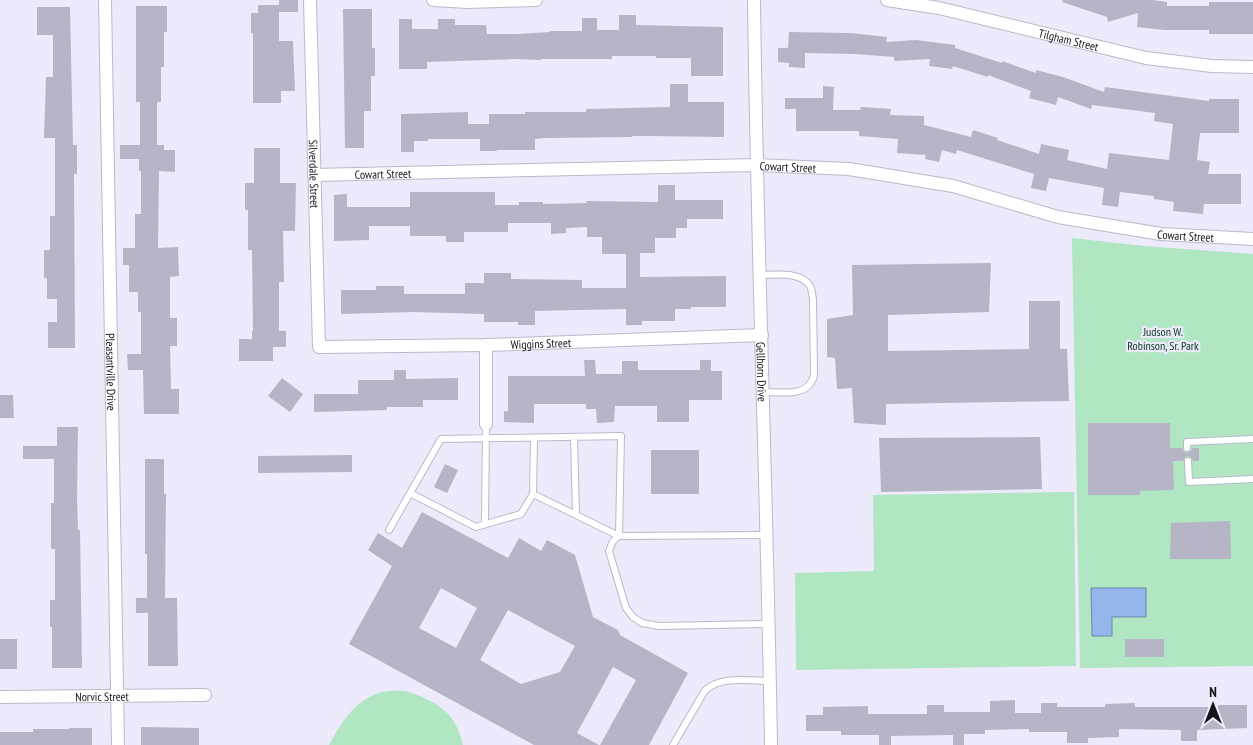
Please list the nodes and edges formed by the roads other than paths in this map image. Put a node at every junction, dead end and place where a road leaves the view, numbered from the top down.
1 (105, 0) edge
2 (310, 0) edge
3 (433, 0) edge
4 (536, 0) edge
5 (754, 0) edge
6 (888, 0) edge
7 (1253, 67) edge
8 (756, 165) junction
9 (314, 175) junction
10 (1253, 239) edge
11 (760, 275) junction
12 (762, 335) junction
13 (486, 345) junction
14 (319, 347) joint
15 (764, 392) junction
16 (486, 424) joint
17 (574, 437) junction
18 (486, 438) junction
19 (534, 438) junction
20 (1253, 439) edge
21 (1188, 448) dead end
22 (1188, 461) dead end
23 (1253, 479) edge
24 (410, 493) junction
25 (533, 494) junction
26 (576, 514) junction
27 (485, 524) junction
28 (389, 530) dead end
29 (767, 534) junction
30 (619, 536) junction
31 (769, 624) junction
32 (770, 681) junction
33 (117, 695) junction
34 (205, 695) dead end
35 (0, 697) edge
36 (118, 745) edge
37 (673, 745) edge
38 (771, 745) edge

1 - 33 street, Pleasantville Drive
2 - 9 street, Silverdale Street
3 - 4 street
5 - 8 street, Gellhorn Drive
6 - 7 street, Tilgham Street
8 - 9 street, Cowart Street
8 - 10 street, Cowart Street
8 - 11 street, Gellhorn Drive
9 - 14 street, Silverdale Street
11 - 12 street, Gellhorn Drive
11 - 15 lane
12 - 13 street, Wiggins Street
12 - 15 street, Gellhorn Drive
13 - 14 street, Wiggins Street
13 - 16 street
15 - 29 street, Gellhorn Drive
16 - 18 lane
17 - 19 lane
17 - 26 lane
17 - 30 lane
18 - 19 lane
18 - 24 lane
18 - 27 lane
19 - 25 lane
20 - 21 lane
22 - 23 lane
24 - 27 lane
24 - 28 lane
25 - 26 lane
25 - 27 lane
26 - 30 lane
29 - 30 lane
29 - 31 street, Gellhorn Drive
30 - 31 lane
31 - 32 street, Gellhorn Drive
32 - 37 lane
32 - 38 street, Gellhorn Drive
33 - 34 street, Norvic Street
33 - 35 street, Norvic Street
33 - 36 street, Pleasantville Drive

